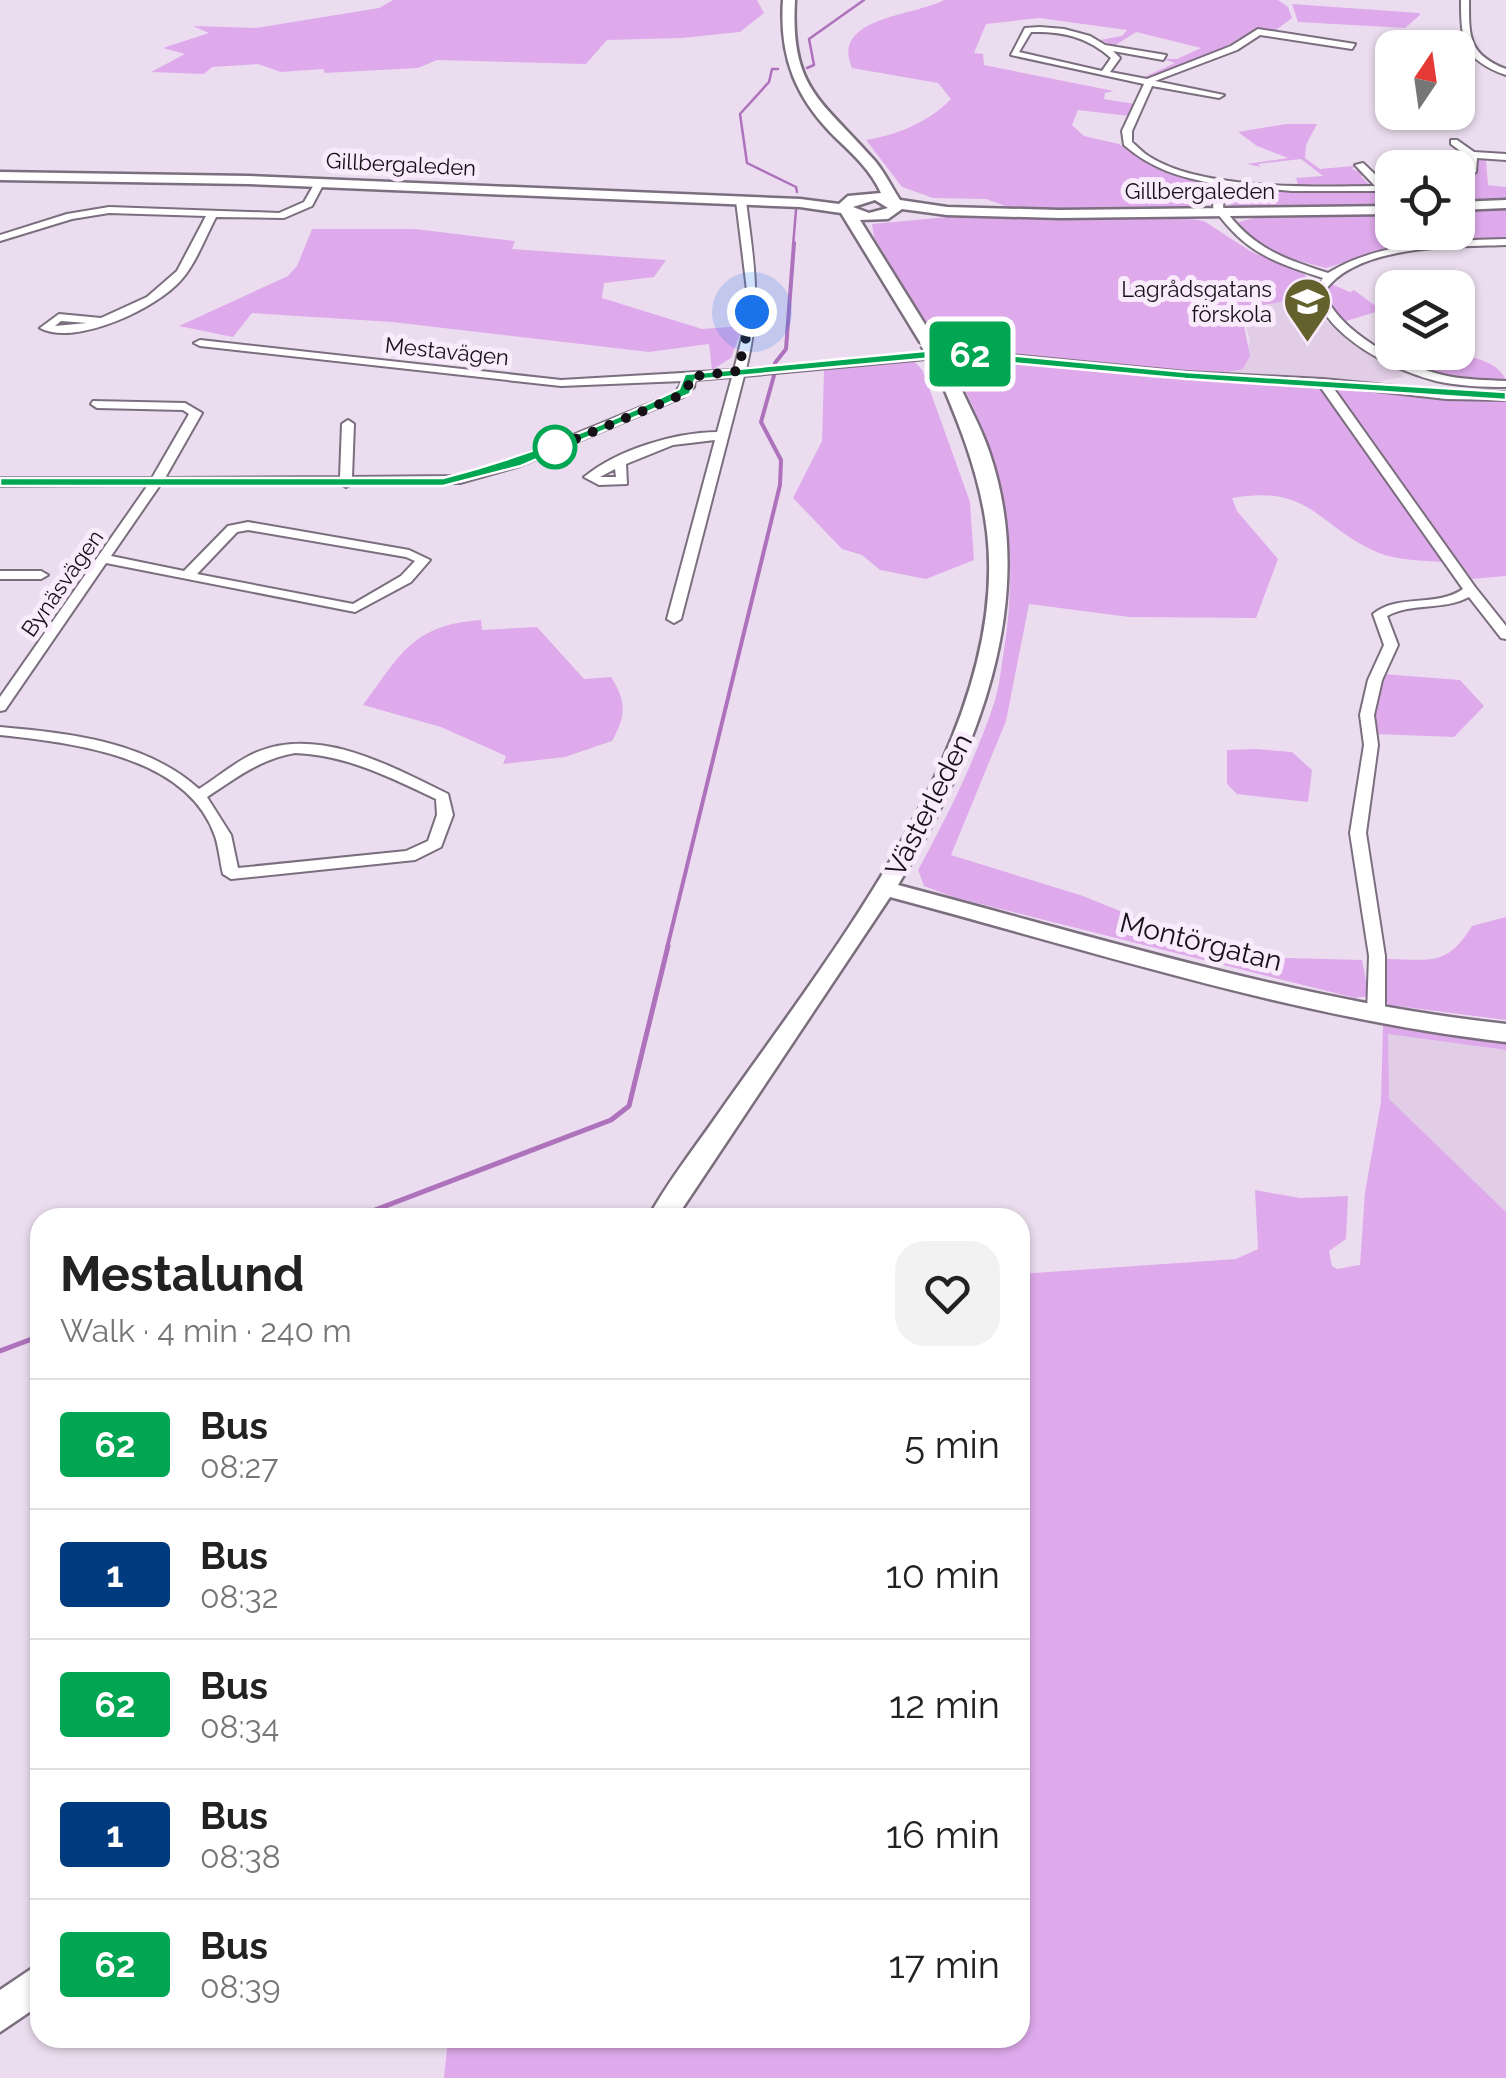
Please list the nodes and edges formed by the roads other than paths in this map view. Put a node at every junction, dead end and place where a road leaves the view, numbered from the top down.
1 (788, 0) edge
2 (1465, 0) edge
3 (1352, 46) dead end
4 (1106, 48) junction
5 (1143, 51) junction
6 (1163, 57) dead end
7 (1116, 58) junction
8 (1506, 72) edge
9 (1104, 74) junction
10 (1147, 83) junction
11 (1219, 95) dead end
12 (1454, 142) dead end
13 (1465, 150) edge
14 (1475, 155) edge
15 (1506, 158) edge
16 (1360, 165) dead end
17 (872, 167) junction
18 (0, 176) edge
19 (1375, 177) edge
20 (1220, 181) junction
21 (320, 183) junction
22 (1375, 188) edge
23 (742, 201) junction
24 (851, 204) junction
25 (1506, 204) edge
26 (1475, 205) edge
27 (888, 209) junction
28 (1375, 210) edge
29 (1223, 214) junction
30 (210, 216) junction
31 (866, 237) junction
32 (0, 238) edge
33 (1506, 242) edge
34 (1327, 276) junction
35 (99, 321) dead end
36 (200, 343) dead end
37 (738, 371) junction
38 (690, 377) junction
39 (1323, 382) junction
40 (1506, 384) edge
41 (1506, 396) edge
42 (97, 404) dead end
43 (348, 424) dead end
44 (722, 436) junction
45 (620, 462) dead end
46 (0, 482) edge
47 (156, 482) junction
48 (346, 483) junction
49 (104, 559) junction
50 (0, 575) edge
51 (41, 575) dead end
52 (187, 576) junction
53 (1470, 590) junction
54 (674, 619) dead end
55 (1506, 635) edge
56 (0, 707) edge
57 (0, 731) edge
58 (199, 796) junction
59 (886, 889) junction
60 (1376, 1014) junction
61 (1506, 1033) edge
62 (669, 1208) edge
63 (30, 1990) edge
64 (0, 2013) edge

1 - 17 main road
2 - 8 street
3 - 10 street
4 - 5 street
4 - 7 street
4 - 9 street
5 - 6 street
5 - 7 street
7 - 9 street
9 - 10 street
10 - 11 street
10 - 20 street
12 - 13 street
14 - 15 street
16 - 19 street
17 - 24 main road
17 - 27 main road
18 - 21 main road, Gillbergaleden
20 - 22 street
20 - 29 street
21 - 23 main road, Gillbergaleden
21 - 30 street
23 - 24 main road, Gillbergaleden
23 - 37 street
24 - 27 main road, Gillbergaleden
24 - 31 main road, Västerleden
25 - 26 main road
27 - 29 main road, Gillbergaleden
27 - 31 main road
28 - 29 main road, Gillbergaleden
29 - 34 street
30 - 32 street
30 - 35 street
31 - 59 main road, Västerleden, bridge
33 - 34 street
34 - 40 street
36 - 38 street, Mestavägen
37 - 38 street, Mestavägen
37 - 39 street, Mestavägen
37 - 44 street
38 - 48 street
39 - 41 street, Mestavägen
39 - 53 street
42 - 47 street, Bynäsvägen
43 - 48 street
44 - 45 street
44 - 54 street
46 - 47 street
47 - 48 street
47 - 49 street, Bynäsvägen
49 - 52 street
49 - 56 street, Bynäsvägen
50 - 51 street
52 - 52 street
53 - 55 street
53 - 60 street
57 - 58 street
58 - 58 street
59 - 60 main road, Montörgatan
59 - 62 main road, Västerleden
60 - 61 main road, Montörgatan
63 - 64 main road

